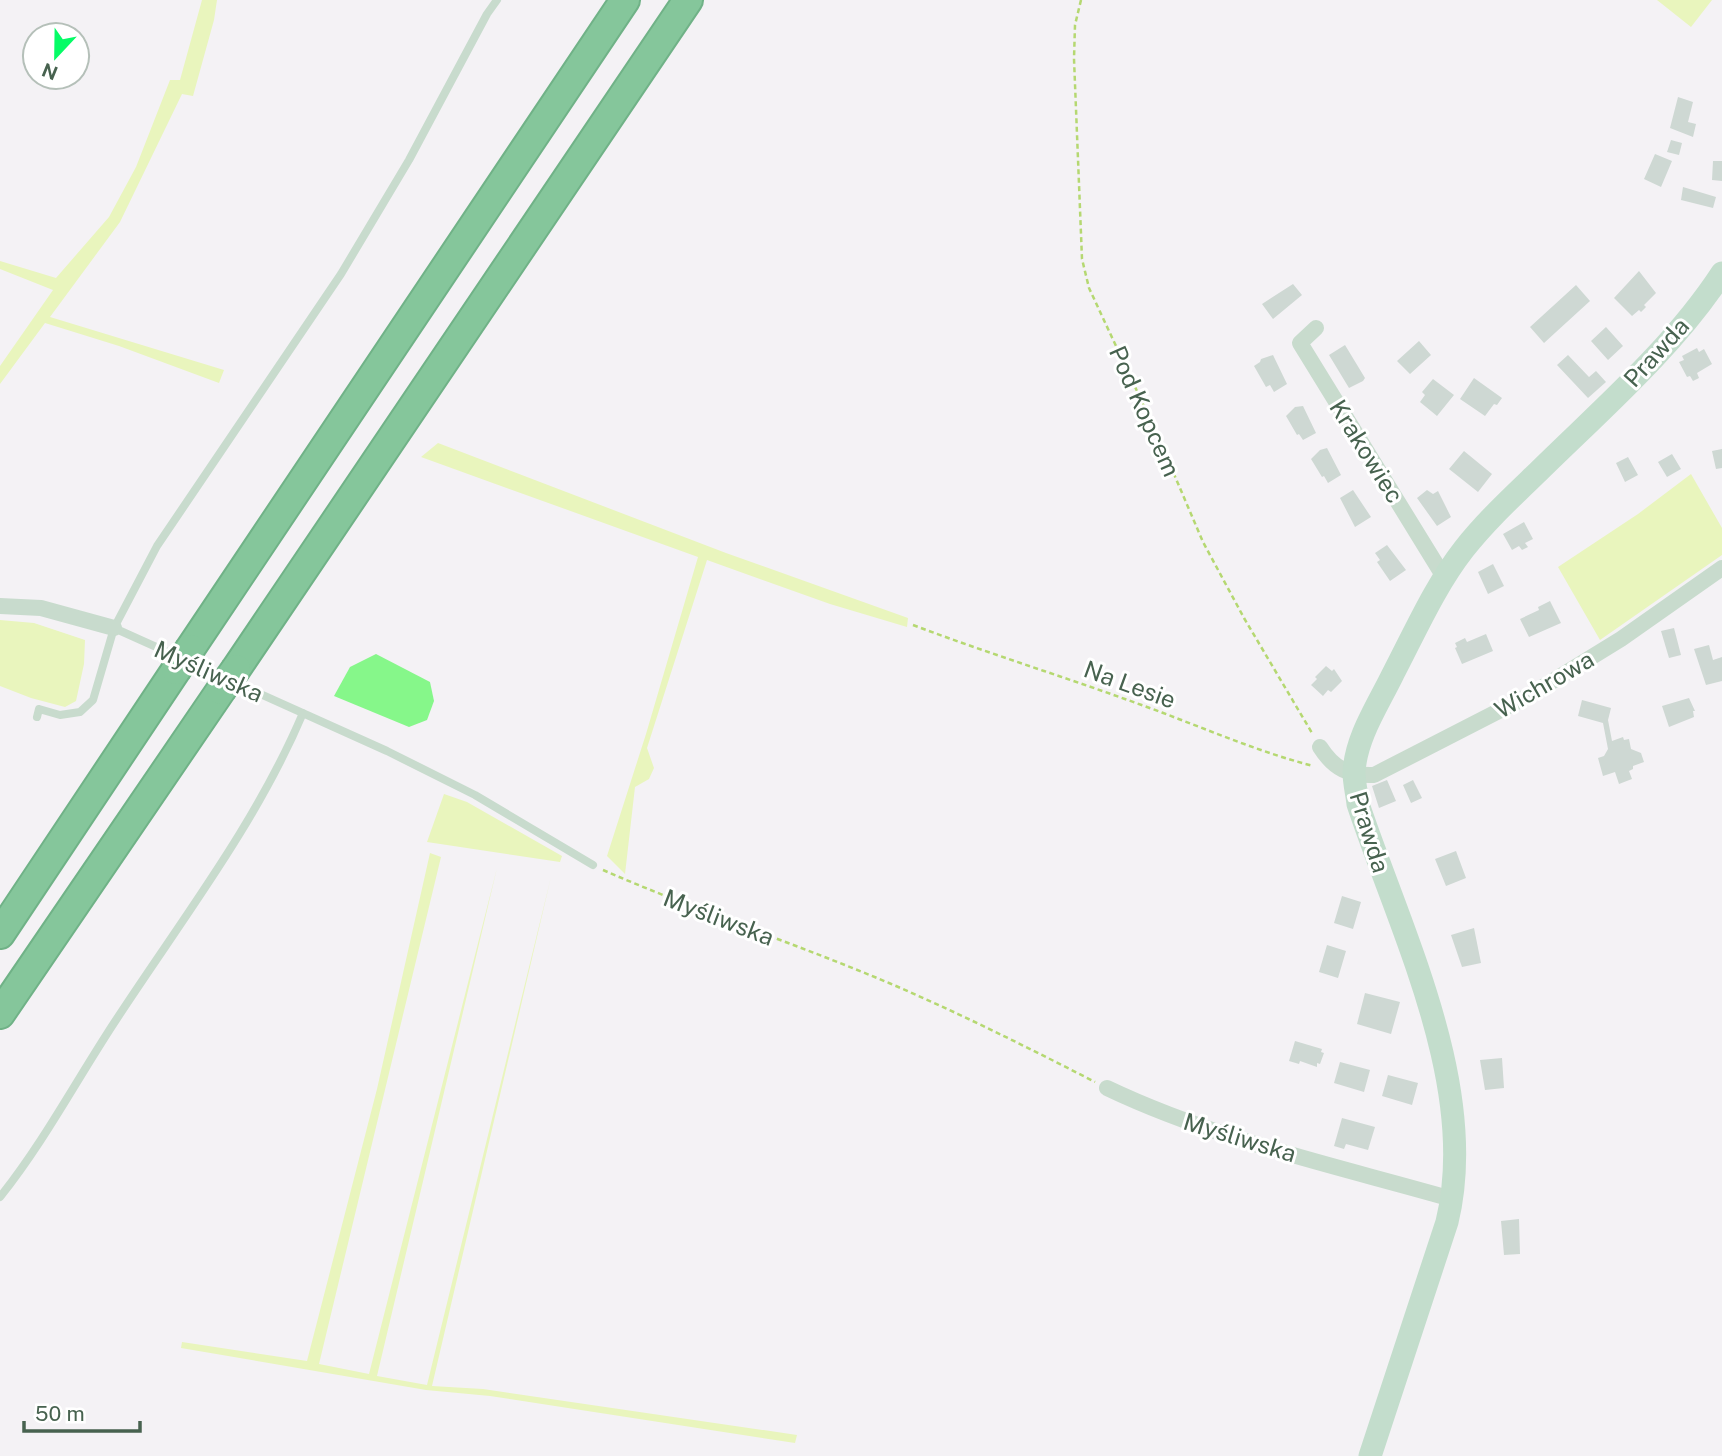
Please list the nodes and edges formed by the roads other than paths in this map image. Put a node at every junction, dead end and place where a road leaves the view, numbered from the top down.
1 (497, 0) edge
2 (625, 0) edge
3 (688, 0) edge
4 (1722, 273) edge
5 (1316, 328) dead end
6 (1722, 568) edge
7 (1444, 577) junction
8 (0, 606) edge
9 (114, 628) junction
10 (303, 713) junction
11 (37, 717) dead end
12 (1320, 747) road end
13 (1346, 771) junction
14 (593, 866) road end
15 (0, 934) edge
16 (0, 1014) edge
17 (1107, 1088) road end
18 (0, 1197) edge
19 (1452, 1199) junction
20 (1370, 1456) edge

1 - 9 lane
2 - 15 highway
3 - 16 highway
4 - 7 street, Prawda
5 - 7 street, Krakowiec
6 - 13 street, Wichrowa
7 - 13 street, Prawda
8 - 9 street, Myśliwska
9 - 10 lane, Myśliwska
9 - 11 lane
10 - 14 lane, Myśliwska
10 - 18 lane
12 - 13 street
13 - 19 street, Prawda
17 - 19 street, Myśliwska
19 - 20 street, Prawda

